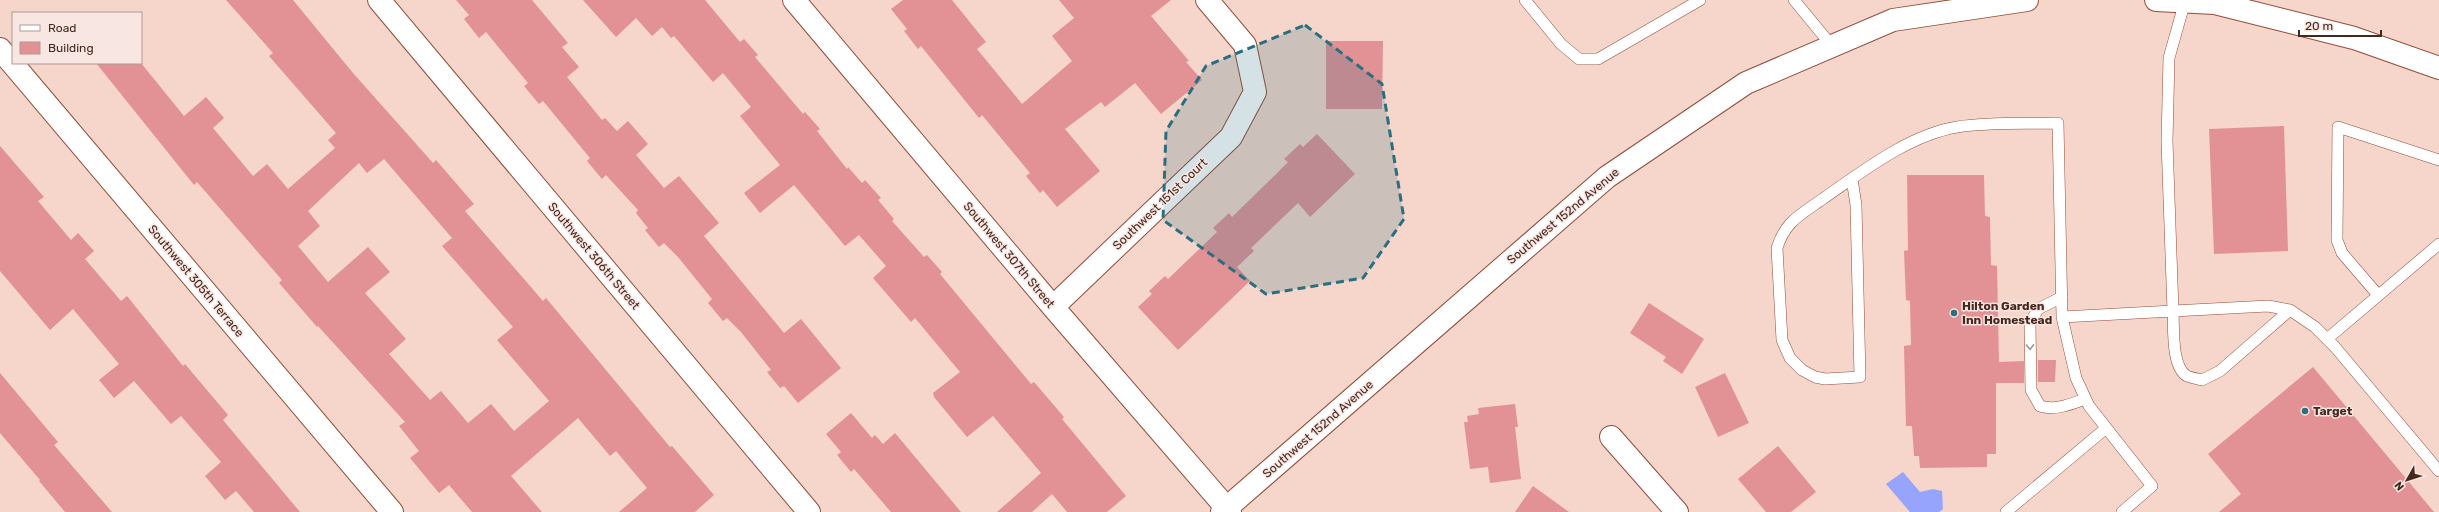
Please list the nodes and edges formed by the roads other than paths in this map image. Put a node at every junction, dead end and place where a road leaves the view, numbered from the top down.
1 (379, 0) edge
2 (794, 0) edge
3 (1208, 0) edge
4 (1524, 0) edge
5 (1700, 0) edge
6 (1794, 0) edge
7 (2028, 0) edge
8 (2156, 0) edge
9 (2185, 1) junction
10 (1832, 46) junction
11 (0, 49) edge
12 (12, 63) edge
13 (13, 64) edge
14 (2439, 68) edge
15 (2439, 160) edge
16 (1852, 179) junction
17 (2439, 244) edge
18 (2378, 295) junction
19 (2062, 297) junction
20 (1053, 307) junction
21 (2290, 310) junction
22 (2173, 311) junction
23 (2062, 318) junction
24 (2327, 338) junction
25 (2085, 399) junction
26 (2105, 429) junction
27 (1611, 437) dead end
28 (2439, 471) edge
29 (1226, 511) edge
30 (392, 512) edge
31 (809, 512) edge
32 (1677, 512) edge
33 (2006, 512) edge
34 (2122, 512) edge

1 - 31 street, Southwest 306th Street
2 - 20 street, Southwest 307th Street
3 - 20 street, Southwest 151st Court
4 - 5 lane
6 - 10 lane
7 - 10 street, Southwest 152nd Avenue
8 - 9 street
9 - 14 street
9 - 22 lane
10 - 29 street, Southwest 152nd Avenue
11 - 12 street, Southwest 305th Terrace
13 - 30 street, Southwest 305th Terrace
15 - 18 lane
16 - 16 lane
16 - 19 lane
17 - 18 lane
18 - 24 lane
19 - 23 lane
19 -> 25 lane
20 - 29 street, Southwest 307th Street
21 - 22 lane
21 - 22 lane
21 - 24 lane
22 - 23 lane
23 - 25 lane
24 - 28 lane
25 - 26 lane
26 - 33 lane
26 - 34 lane
27 - 32 street

